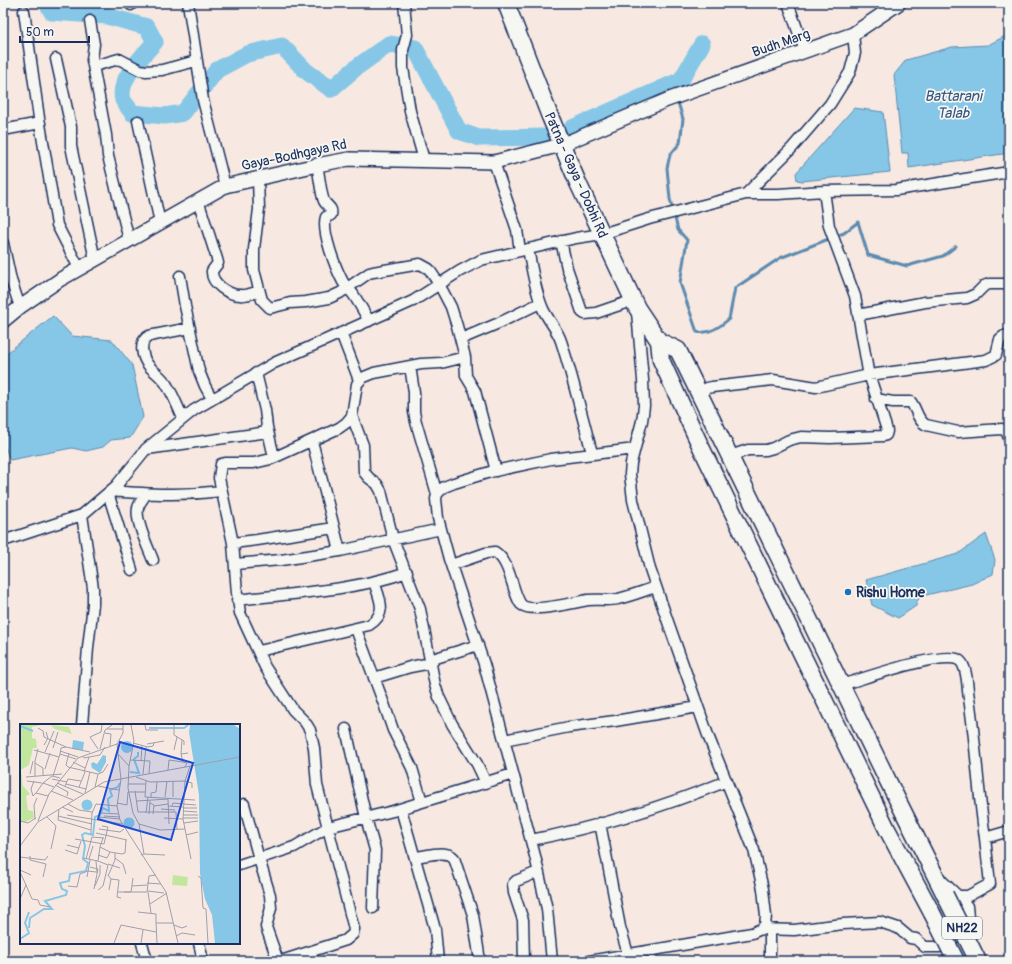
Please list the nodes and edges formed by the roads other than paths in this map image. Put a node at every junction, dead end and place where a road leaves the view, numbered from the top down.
1 (188, 3) edge
2 (404, 3) edge
3 (506, 3) edge
4 (788, 3) edge
5 (898, 3) edge
6 (24, 11) dead end
7 (90, 21) dead end
8 (853, 34) junction
9 (805, 51) junction
10 (56, 59) dead end
11 (196, 60) junction
12 (94, 66) junction
13 (667, 100) joint
14 (138, 121) dead end
15 (40, 123) junction
16 (3, 130) edge
17 (561, 145) junction
18 (424, 160) junction
19 (494, 162) junction
20 (317, 165) junction
21 (1009, 172) edge
22 (258, 178) junction
23 (225, 186) junction
24 (824, 191) junction
25 (746, 194) junction
26 (198, 200) junction
27 (160, 223) junction
28 (602, 234) junction
29 (129, 240) junction
30 (561, 241) junction
31 (3, 243) edge
32 (524, 250) junction
33 (96, 260) junction
34 (79, 268) junction
35 (180, 276) dead end
36 (439, 284) junction
37 (1009, 284) edge
38 (347, 288) junction
39 (259, 292) junction
40 (540, 303) junction
41 (635, 304) junction
42 (20, 306) junction
43 (858, 315) junction
44 (3, 321) edge
45 (369, 321) junction
46 (190, 328) junction
47 (341, 333) junction
48 (1009, 336) edge
49 (461, 339) junction
50 (659, 341) junction
51 (464, 357) junction
52 (410, 366) junction
53 (256, 373) junction
54 (869, 376) junction
55 (359, 380) junction
56 (700, 394) junction
57 (212, 399) junction
58 (876, 399) junction
59 (352, 416) junction
60 (183, 418) junction
61 (268, 432) junction
62 (1009, 438) edge
63 (312, 441) junction
64 (146, 449) junction
65 (635, 449) junction
66 (592, 453) junction
67 (730, 456) junction
68 (274, 458) junction
69 (496, 471) junction
70 (222, 491) junction
71 (109, 492) junction
72 (146, 494) junction
73 (437, 494) junction
74 (82, 516) junction
75 (334, 528) junction
76 (441, 529) junction
77 (393, 539) junction
78 (3, 541) edge
79 (233, 543) junction
80 (340, 551) junction
81 (153, 560) dead end
82 (235, 564) junction
83 (451, 565) junction
84 (132, 570) dead end
85 (407, 572) junction
86 (374, 582) junction
87 (656, 587) junction
88 (238, 600) junction
89 (356, 629) junction
90 (478, 645) junction
91 (259, 651) junction
92 (431, 663) junction
93 (374, 678) junction
94 (841, 685) junction
95 (698, 706) junction
96 (82, 724) edge
97 (346, 729) dead end
98 (504, 740) junction
99 (513, 774) junction
100 (727, 781) junction
101 (486, 782) junction
102 (422, 802) junction
103 (244, 804) dead end
104 (401, 809) junction
105 (366, 818) junction
106 (600, 823) junction
107 (328, 827) junction
108 (1009, 831) edge
109 (985, 838) junction
110 (531, 840) junction
111 (415, 857) junction
112 (259, 859) junction
113 (240, 865) edge
114 (538, 872) junction
115 (952, 896) junction
116 (373, 908) dead end
117 (765, 929) junction
118 (142, 944) edge
119 (199, 944) edge
120 (628, 954) junction
121 (147, 961) edge
122 (203, 961) edge
123 (279, 961) edge
124 (438, 961) edge
125 (480, 961) edge
126 (524, 961) edge
127 (552, 961) edge
128 (589, 961) edge
129 (770, 961) edge
130 (956, 961) edge
131 (978, 961) edge

1 - 11 street
2 - 18 street
3 - 17 main road, Patna - Gaya - Dobhi Rd
4 - 9 street
5 - 8 street, Budh Marg
6 - 15 street
7 - 12 street
8 - 9 street, Budh Marg
8 - 25 street
9 - 13 street, Budh Marg
10 - 33 street
11 - 12 street
11 - 23 street
12 - 29 street
13 - 17 street, Gaya-Bodhgaya Rd
14 - 27 street
15 - 16 street
15 - 34 street
17 - 19 street, Gaya-Bodhgaya Rd
17 - 28 main road, Patna - Gaya - Dobhi Rd
18 - 19 street, Gaya-Bodhgaya Rd
18 - 20 street, Gaya-Bodhgaya Rd
19 - 32 street
20 - 22 street, Gaya-Bodhgaya Rd
20 - 38 street
21 - 24 street
22 - 23 street, Gaya-Bodhgaya Rd
22 - 39 street
23 - 26 street, Gaya-Bodhgaya Rd
24 - 25 street
24 - 43 street
25 - 28 street
26 - 27 street, Gaya-Bodhgaya Rd
26 - 39 street
27 - 29 street, Gaya-Bodhgaya Rd
28 - 30 street
28 - 41 main road, Patna - Gaya - Dobhi Rd
29 - 33 street, Gaya-Bodhgaya Rd
30 - 32 street
30 - 41 street
31 - 42 street
32 - 36 street
32 - 40 street
33 - 34 street, Gaya-Bodhgaya Rd
34 - 42 street, Gaya-Bodhgaya Rd
35 - 46 street
36 - 38 street
36 - 45 street
36 - 49 street
37 - 43 street
38 - 39 street
38 - 45 street
40 - 49 street
40 - 66 street
41 - 50 main road, Patna - Gaya - Dobhi Rd
41 - 65 street
42 - 44 street, Gaya-Bodhgaya Rd
43 - 54 street
45 - 47 street
46 - 57 street
46 - 60 street
47 - 53 street
47 - 55 street
48 - 54 street
49 - 51 street
50 - 56 main road
50 - 130 main road, NH22, bridge
51 - 52 street
51 - 69 street
52 - 55 street
52 - 73 street
53 - 57 street
53 - 61 street
54 - 56 street
54 - 58 street
55 - 59 street
56 - 67 main road
57 - 60 street
58 - 62 street
58 - 67 street
59 - 63 street
59 - 77 street
60 - 64 street
61 - 64 street
61 - 68 street
63 - 68 street
63 - 75 street
64 - 71 street
65 - 66 street
65 - 87 street
66 - 69 street
67 - 94 main road
68 - 70 street
69 - 73 street
70 - 72 street
70 - 79 street
71 - 72 street
71 - 74 street
71 - 84 street
72 - 81 street
73 - 76 street
74 - 78 street
74 - 96 street
75 - 79 street
75 - 80 street
76 - 77 street
76 - 83 street
77 - 80 street
77 - 85 street
79 - 82 street
80 - 82 street
82 - 88 street
83 - 87 street
83 - 90 street
85 - 86 street
85 - 92 street
86 - 88 street
86 - 89 street
87 - 95 street
88 - 91 street
89 - 91 street
89 - 93 street
90 - 92 street
90 - 98 street
91 - 107 street
92 - 93 street
92 - 101 street
93 - 102 street
94 - 109 street
94 - 115 main road
95 - 98 street
95 - 100 street
97 - 105 street
98 - 99 street
99 - 101 street
99 - 110 street
100 - 106 street
100 - 117 street
101 - 102 street
102 - 104 street
103 - 112 street
104 - 105 street
104 - 111 street
105 - 107 street
105 - 116 street
106 - 110 street
106 - 120 street
107 - 112 street
107 - 123 street
108 - 109 street
109 - 115 street
110 - 114 street
111 - 124 street
111 - 125 street
112 - 113 street
112 - 123 street
114 - 126 street
114 - 127 street
115 - 117 street
115 - 131 main road, NH22, bridge
117 - 120 street
117 - 129 street
118 - 121 street
119 - 122 street
120 - 128 street

